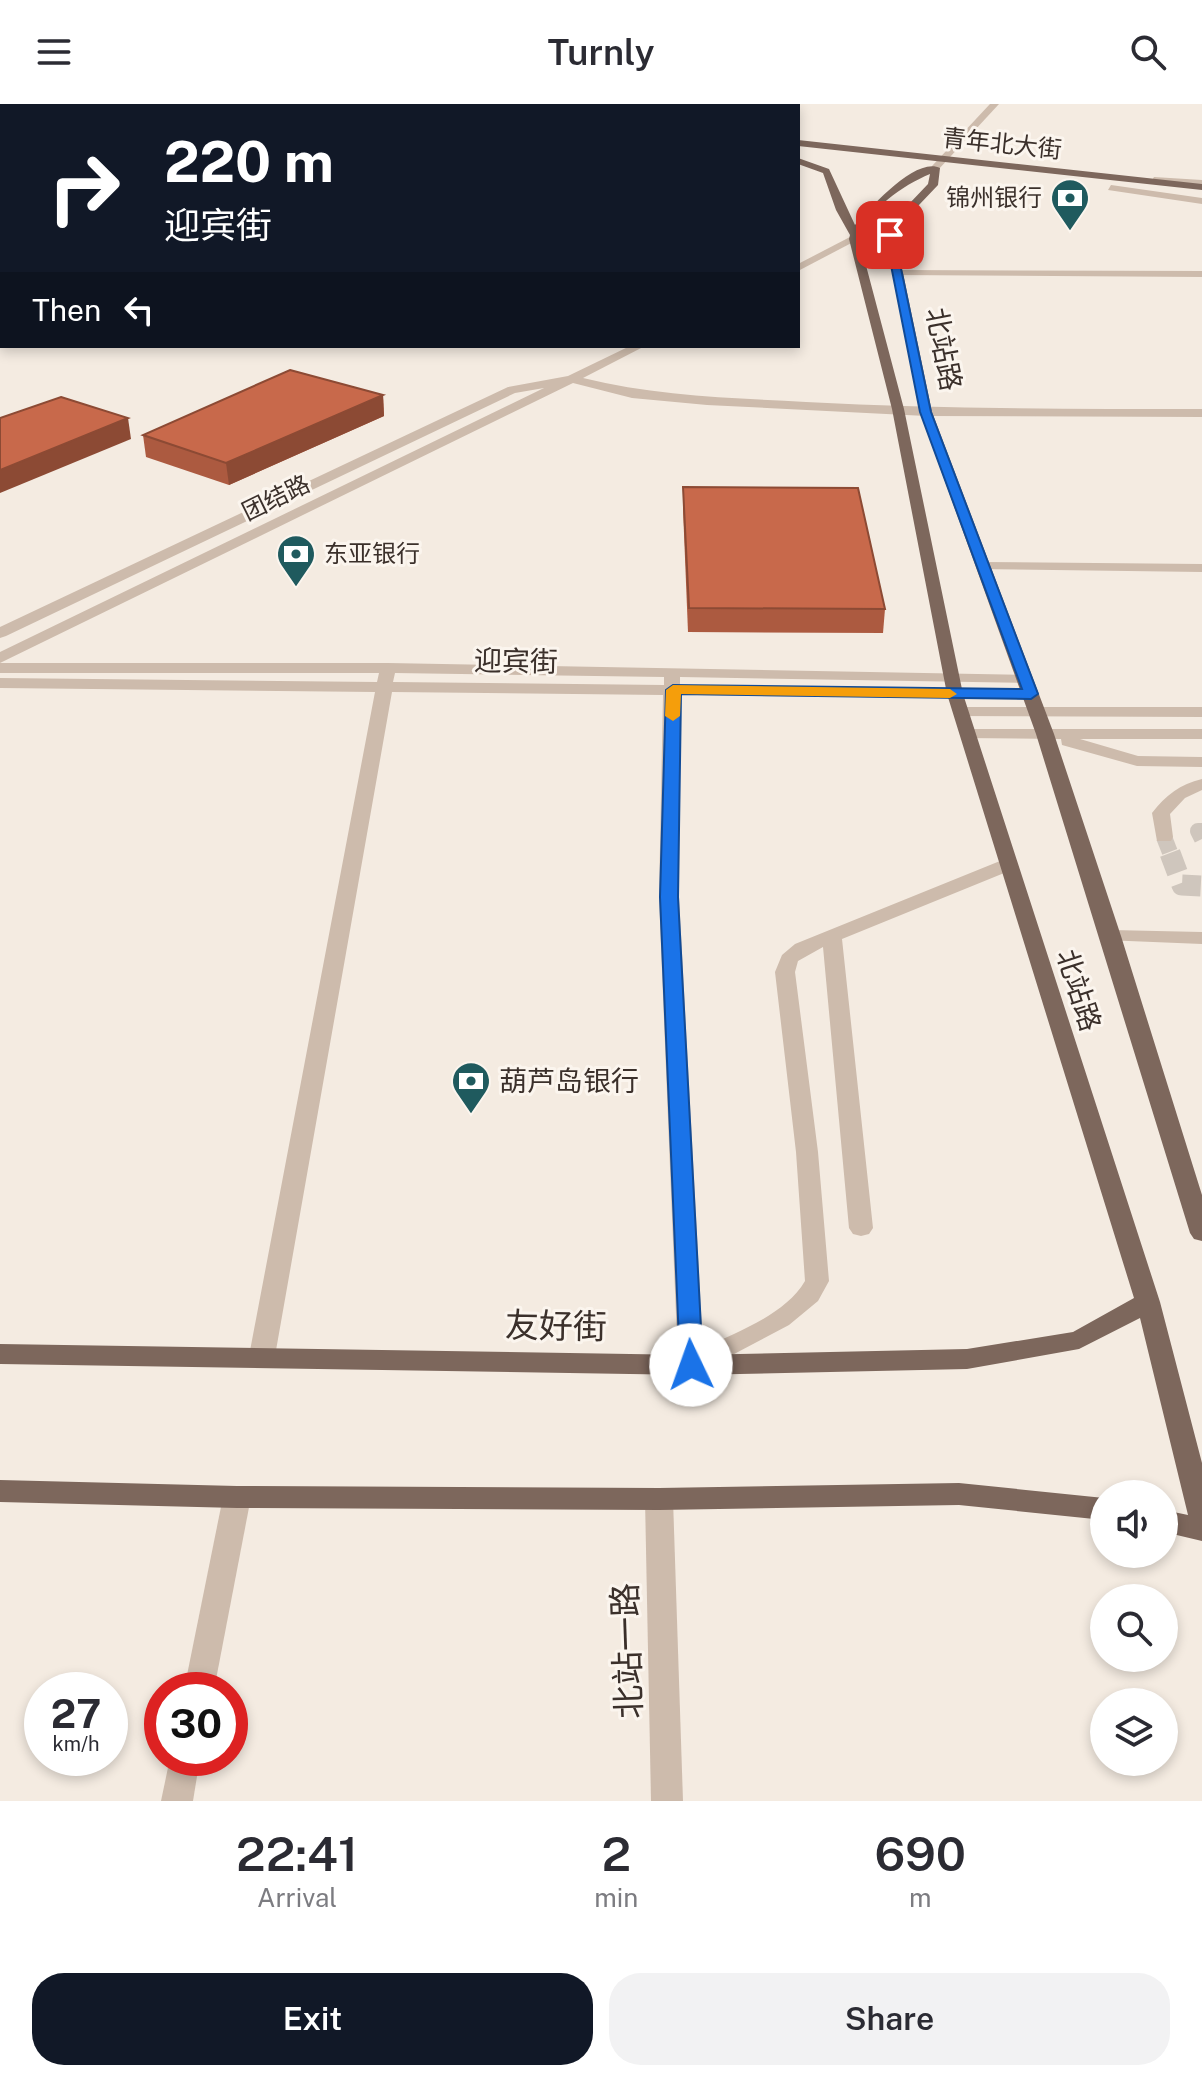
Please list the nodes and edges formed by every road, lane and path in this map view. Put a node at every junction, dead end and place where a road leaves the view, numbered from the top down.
1 (995, 104) edge
2 (800, 143) edge
3 (800, 154) edge
4 (800, 161) edge
5 (940, 163) junction
6 (1154, 180) joint
7 (1202, 185) edge
8 (1111, 188) junction
9 (1202, 195) edge
10 (1202, 201) edge
11 (855, 236) junction
12 (800, 267) edge
13 (898, 273) junction
14 (1202, 274) edge
15 (635, 348) edge
16 (571, 379) junction
17 (898, 409) junction
18 (926, 412) junction
19 (1202, 413) edge
20 (983, 566) junction
21 (1202, 568) edge
22 (0, 633) edge
23 (0, 658) edge
24 (0, 668) edge
25 (386, 677) junction
26 (673, 681) junction
27 (0, 683) edge
28 (954, 685) junction
29 (1028, 686) junction
30 (1037, 711) junction
31 (962, 712) junction
32 (1202, 712) edge
33 (969, 734) junction
34 (1045, 734) junction
35 (1202, 734) edge
36 (1202, 762) edge
37 (1202, 784) edge
38 (1164, 837) tunnel mouth
39 (1007, 865) junction
40 (832, 936) junction
41 (1111, 936) junction
42 (1202, 938) edge
43 (861, 1228) dead end
44 (1202, 1233) edge
45 (1148, 1302) junction
46 (0, 1354) edge
47 (262, 1356) junction
48 (691, 1365) junction
49 (0, 1491) edge
50 (237, 1497) junction
51 (659, 1499) junction
52 (1090, 1508) edge
53 (1202, 1517) edge
54 (1178, 1524) edge
55 (1202, 1530) edge
56 (203, 1672) edge
57 (182, 1776) edge
58 (177, 1801) edge
59 (667, 1801) edge

1 - 5 street
2 - 5 main road, 青年北大街
3 - 5 main road, 青年北大街
4 - 11 main road, 北站路
5 - 6 main road, 青年北大街
5 - 8 main road, 青年北大街
5 - 11 main road
5 - 13 main road, 北站路
6 - 7 street
8 - 9 main road, 青年北大街
8 - 10 street
11 - 12 street
11 - 17 main road, 北站路
13 - 14 street
13 - 18 main road, 北站路
15 - 16 street, 团结路
16 - 17 street
16 - 22 street, 团结路
16 - 23 street, 团结路
17 - 18 street
17 - 28 main road, 北站路
18 - 19 street
18 - 20 main road, 北站路
20 - 21 street
20 - 29 main road, 北站路
24 - 25 street, 迎宾街
25 - 26 street, 迎宾街
25 - 27 street, 迎宾街
25 - 47 street
26 - 28 street, 迎宾街
26 - 48 street
28 - 29 street, 迎宾街
28 - 31 main road, 北站路
29 - 30 main road, 北站路
30 - 31 street
30 - 32 street
30 - 34 main road, 北站路
31 - 33 main road, 北站路
33 - 34 street
33 - 39 main road, 北站路
34 - 35 street
34 - 36 street
34 - 41 main road, 北站路
37 - 38 street
39 - 40 street
39 - 45 main road, 北站路
40 - 43 street
40 - 48 street
41 - 42 street
41 - 44 main road, 北站路
45 - 48 main road, 友好街
45 - 53 main road, 北站路
46 - 47 main road, 友好街
47 - 48 main road, 友好街
49 - 50 main road
50 - 51 main road
50 - 56 street
51 - 52 main road
51 - 59 street, 北站一路
54 - 55 main road
57 - 58 street

